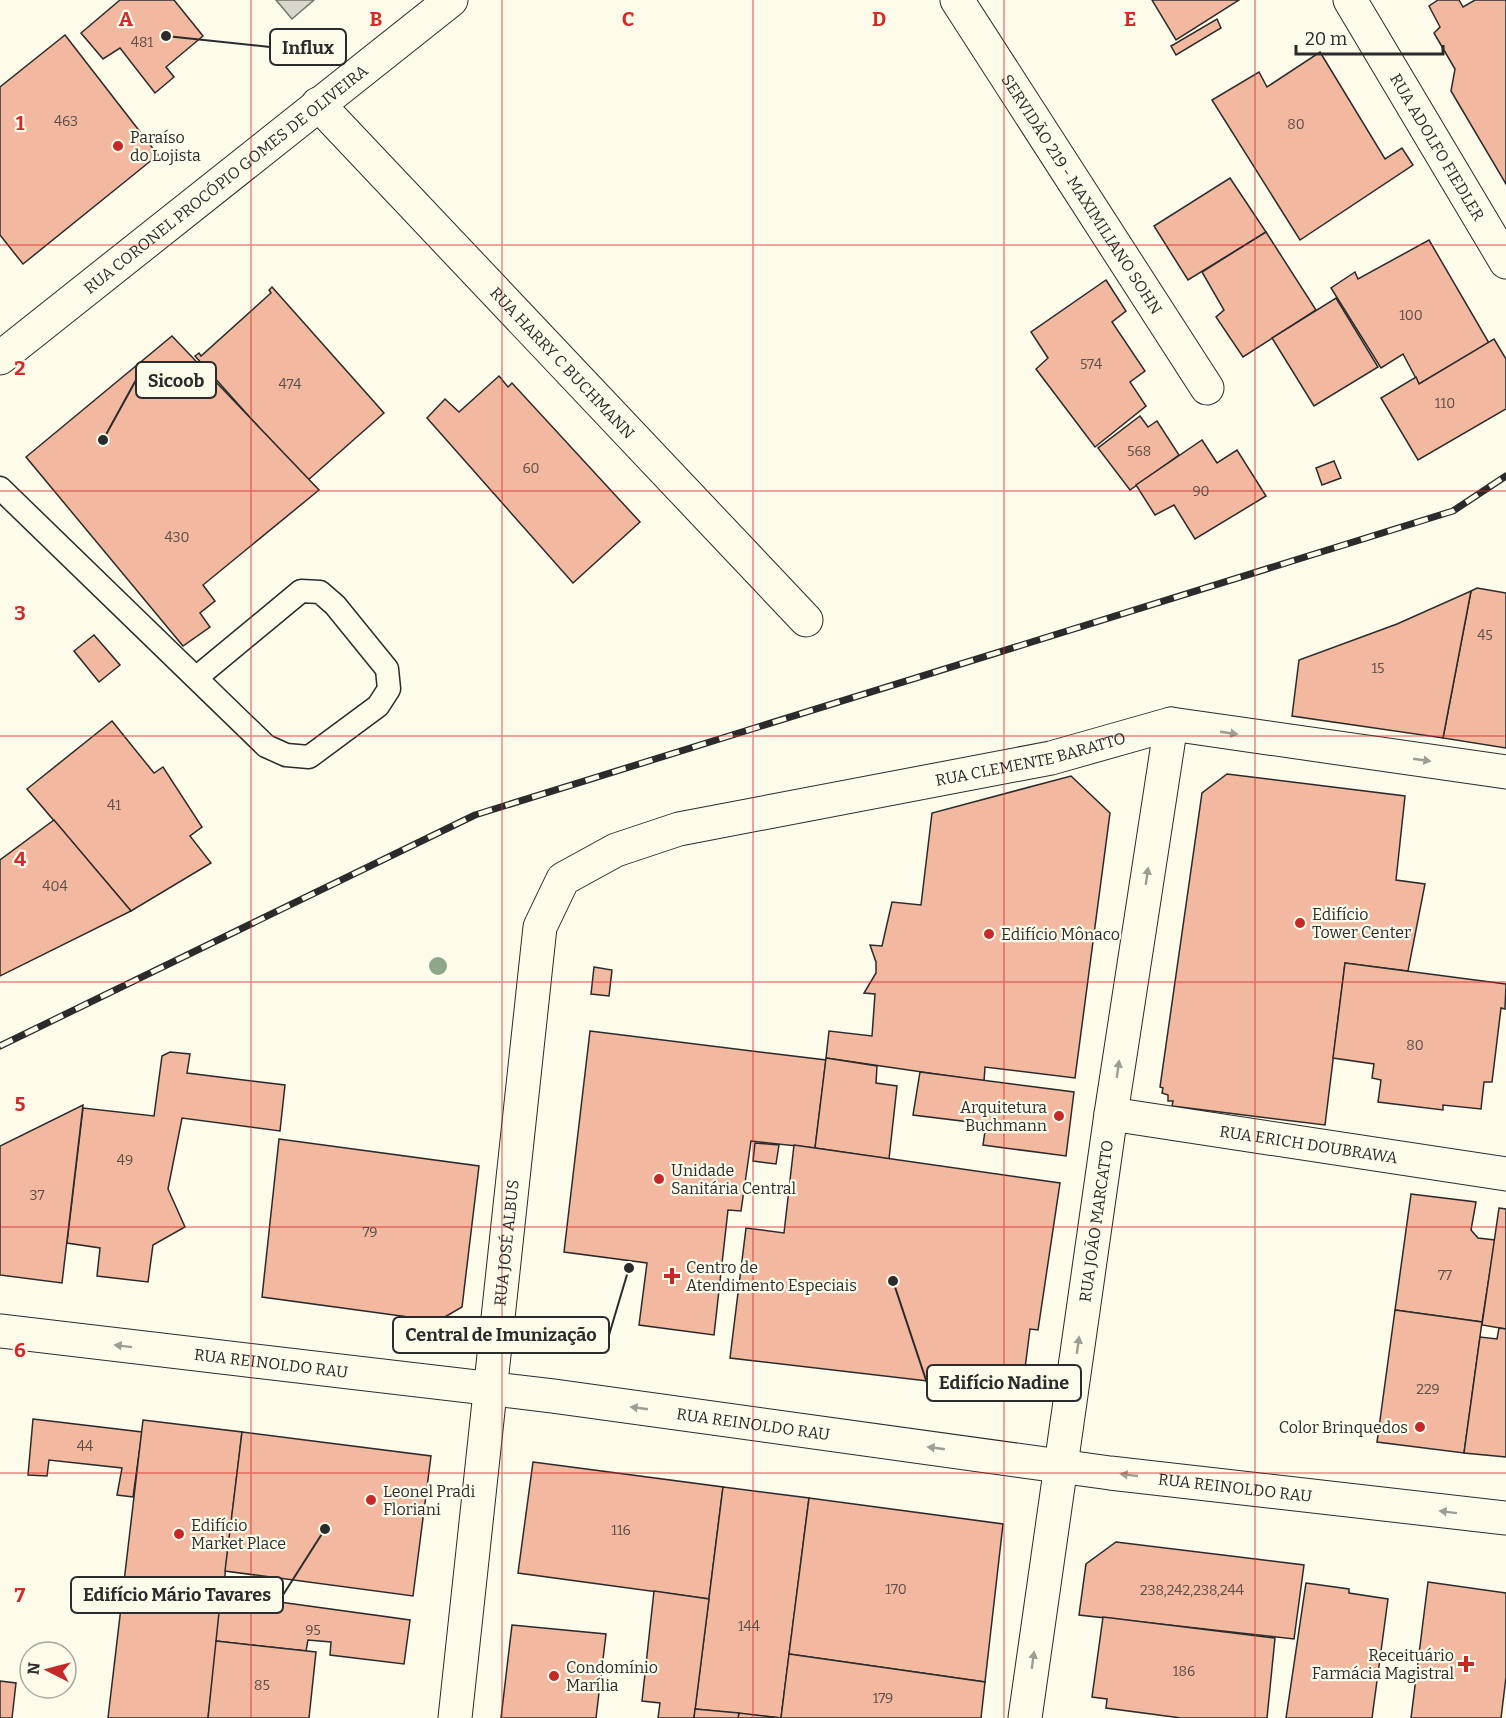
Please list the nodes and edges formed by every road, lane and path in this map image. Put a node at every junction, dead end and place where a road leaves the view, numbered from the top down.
1 (451, 0) edge
2 (957, 0) edge
3 (1350, 0) edge
4 (318, 104) junction
5 (1506, 262) edge
6 (0, 358) edge
7 (1207, 388) dead end
8 (0, 488) edge
9 (806, 620) dead end
10 (196, 678) junction
11 (1171, 724) junction
12 (1506, 772) edge
13 (564, 879) joint
14 (1111, 1114) junction
15 (1506, 1174) edge
16 (0, 1331) edge
17 (493, 1389) junction
18 (1061, 1466) junction
19 (1506, 1518) edge
20 (455, 1718) edge
21 (1025, 1718) edge

1 - 4 main road, RUA CORONEL PROCÓPIO GOMES DE OLIVEIRA
2 - 7 main road, SERVIDÃO 219 - MAXIMILIANO SOHN
3 - 5 main road, RUA ADOLFO FIEDLER
4 - 6 main road, RUA CORONEL PROCÓPIO GOMES DE OLIVEIRA
4 - 9 main road, RUA HARRY C BUCHMANN
8 - 10 lane
10 - 10 lane
11 -> 12 main road, RUA CLEMENTE BARATTO
11 - 13 main road, RUA CLEMENTE BARATTO
14 -> 11 main road, RUA JOÃO MARCATTO
13 - 17 main road, RUA JOSÉ ALBUS
14 - 15 main road, RUA ERICH DOUBRAWA
18 -> 14 main road, RUA JOÃO MARCATTO
17 -> 16 main road, RUA REINOLDO RAU
18 -> 17 main road, RUA REINOLDO RAU
17 - 20 main road, RUA JOSÉ ALBUS
19 -> 18 main road, RUA REINOLDO RAU
21 -> 18 main road, RUA JOÃO MARCATTO

